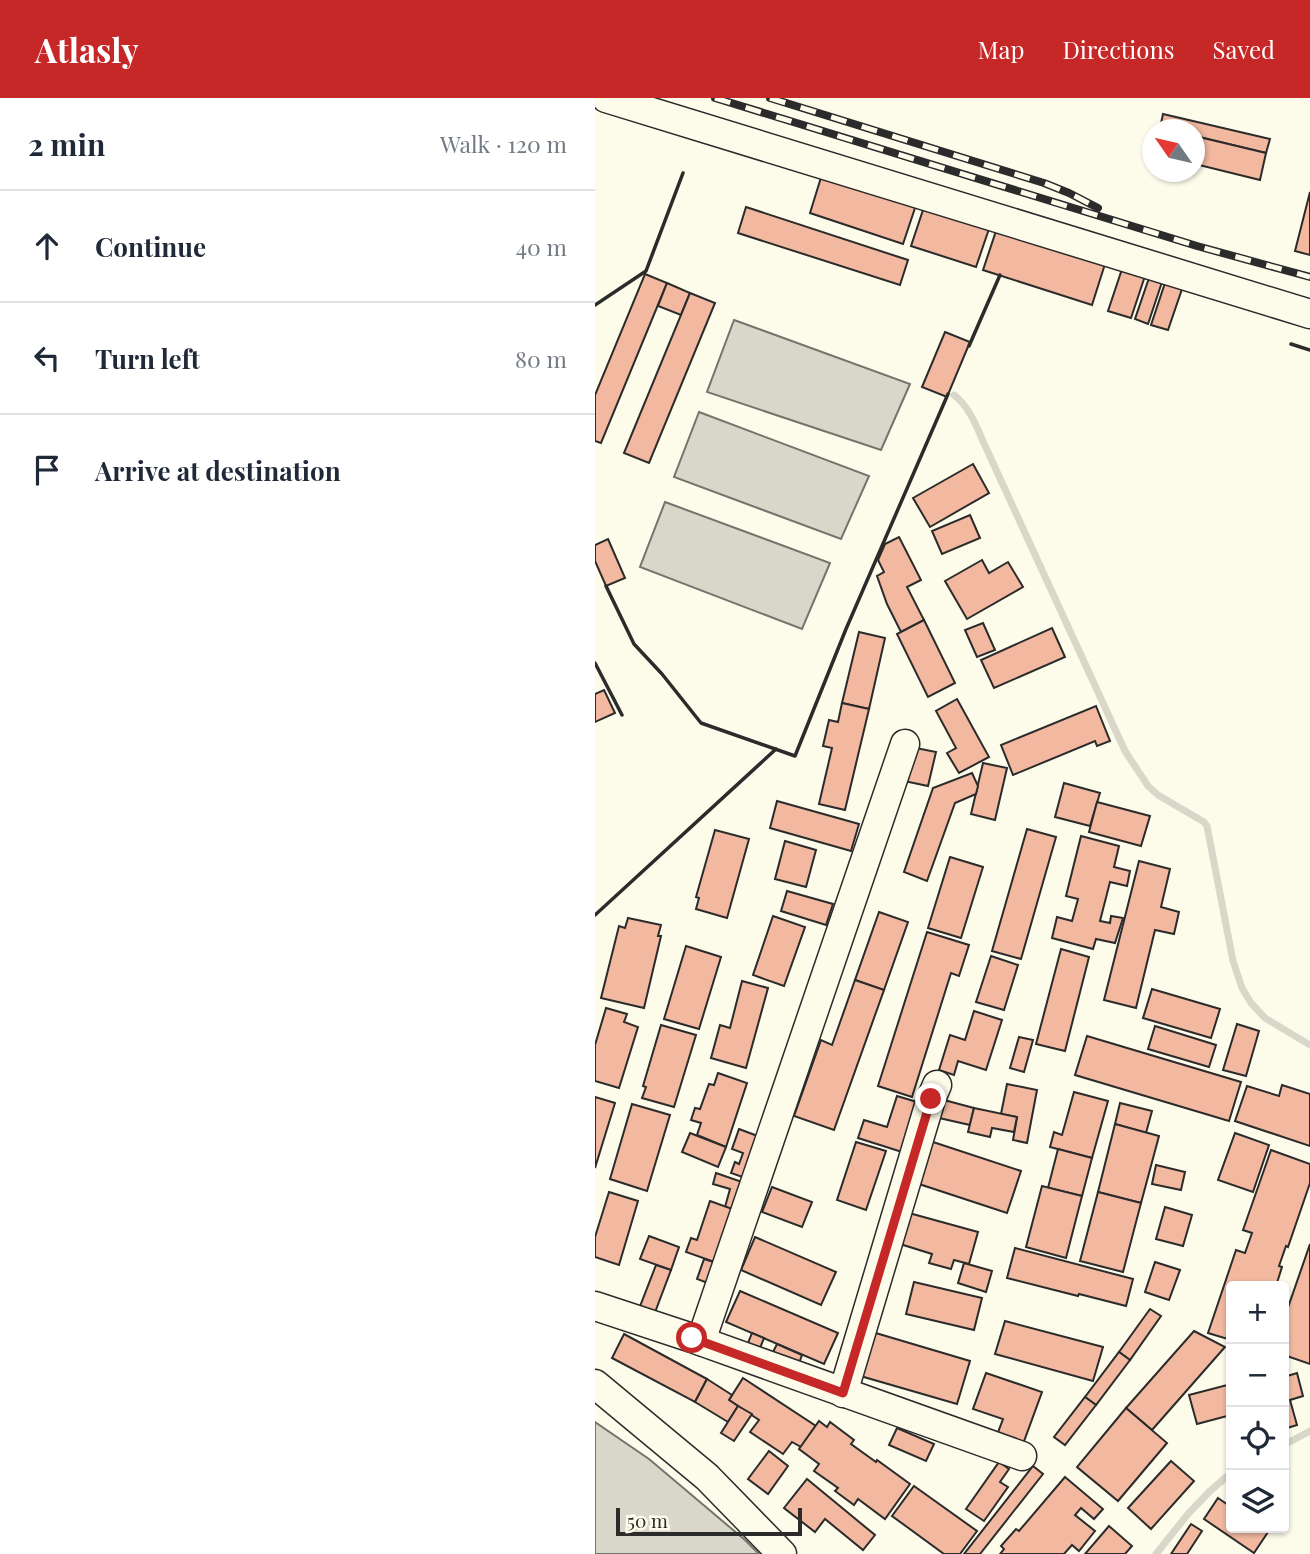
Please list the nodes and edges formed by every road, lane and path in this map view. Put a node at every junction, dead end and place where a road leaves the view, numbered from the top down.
1 (606, 98) edge
2 (1310, 314) edge
3 (905, 744) dead end
4 (937, 1085) dead end
5 (595, 1306) edge
6 (701, 1342) junction
7 (595, 1384) edge
8 (843, 1393) junction
9 (1022, 1456) dead end
10 (782, 1554) edge

1 - 2 street
3 - 6 street
4 - 8 street
5 - 6 street
6 - 8 street
7 - 10 street
8 - 9 street

